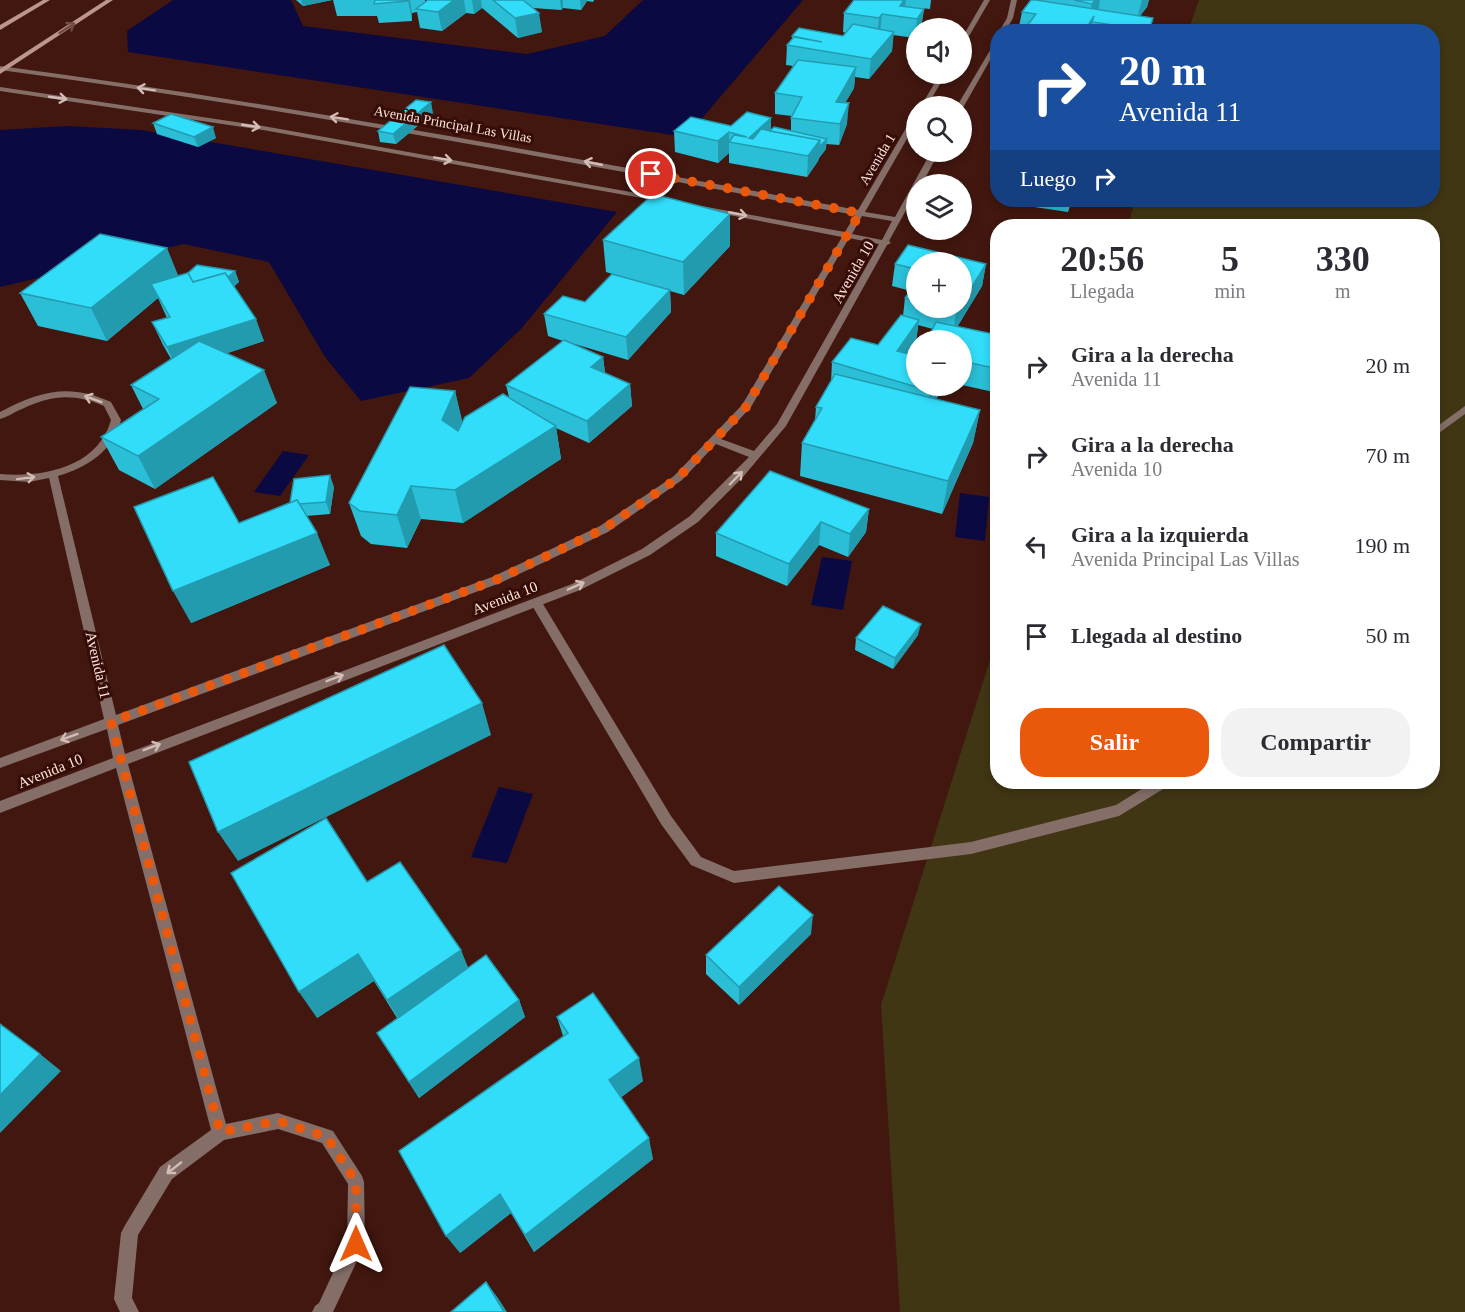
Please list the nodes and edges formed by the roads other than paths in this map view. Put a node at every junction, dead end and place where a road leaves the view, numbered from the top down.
1 (47, 0) edge
2 (110, 0) edge
3 (987, 0) edge
4 (1014, 0) edge
5 (1007, 24) edge
6 (972, 26) edge
7 (0, 28) edge
8 (990, 53) edge
9 (2, 70) edge
10 (0, 89) edge
11 (966, 96) edge
12 (906, 135) edge
13 (668, 201) edge
14 (679, 203) edge
15 (906, 205) edge
16 (860, 213) junction
17 (898, 220) junction
18 (846, 235) junction
19 (887, 243) junction
20 (1465, 409) edge
21 (0, 416) edge
22 (1440, 429) edge
23 (715, 440) junction
24 (756, 456) junction
25 (53, 475) junction
26 (0, 477) edge
27 (536, 602) junction
28 (111, 722) junction
29 (120, 759) junction
30 (0, 763) edge
31 (1151, 789) edge
32 (0, 807) edge
33 (220, 1132) junction
34 (130, 1312) edge
35 (321, 1312) edge

1 - 7 main road
9 -> 2 main road
3 - 6 street
4 - 5 street
8 - 11 street
16 -> 9 street, Avenida Principal Las Villas
10 -> 13 street
12 - 16 street, Avenida 1
14 -> 18 street
15 - 17 street
16 - 17 street, Avenida Principal Las Villas
16 - 18 street, Avenida 1
17 - 19 street, Avenida 10
18 - 19 street
18 - 23 street, Avenida 10
19 - 24 street, Avenida 10
20 - 22 street
25 -> 21 street
23 - 24 street
23 - 28 street, Avenida 10
27 -> 24 street, Avenida 10
26 -> 25 street
25 - 28 street, Avenida 11
29 -> 27 street, Avenida 10
27 - 31 street
28 - 29 street, Avenida 11
28 -> 30 street, Avenida 10
29 - 32 street, Avenida 10
29 - 33 street, Avenida 11
33 -> 34 street
33 - 35 street

